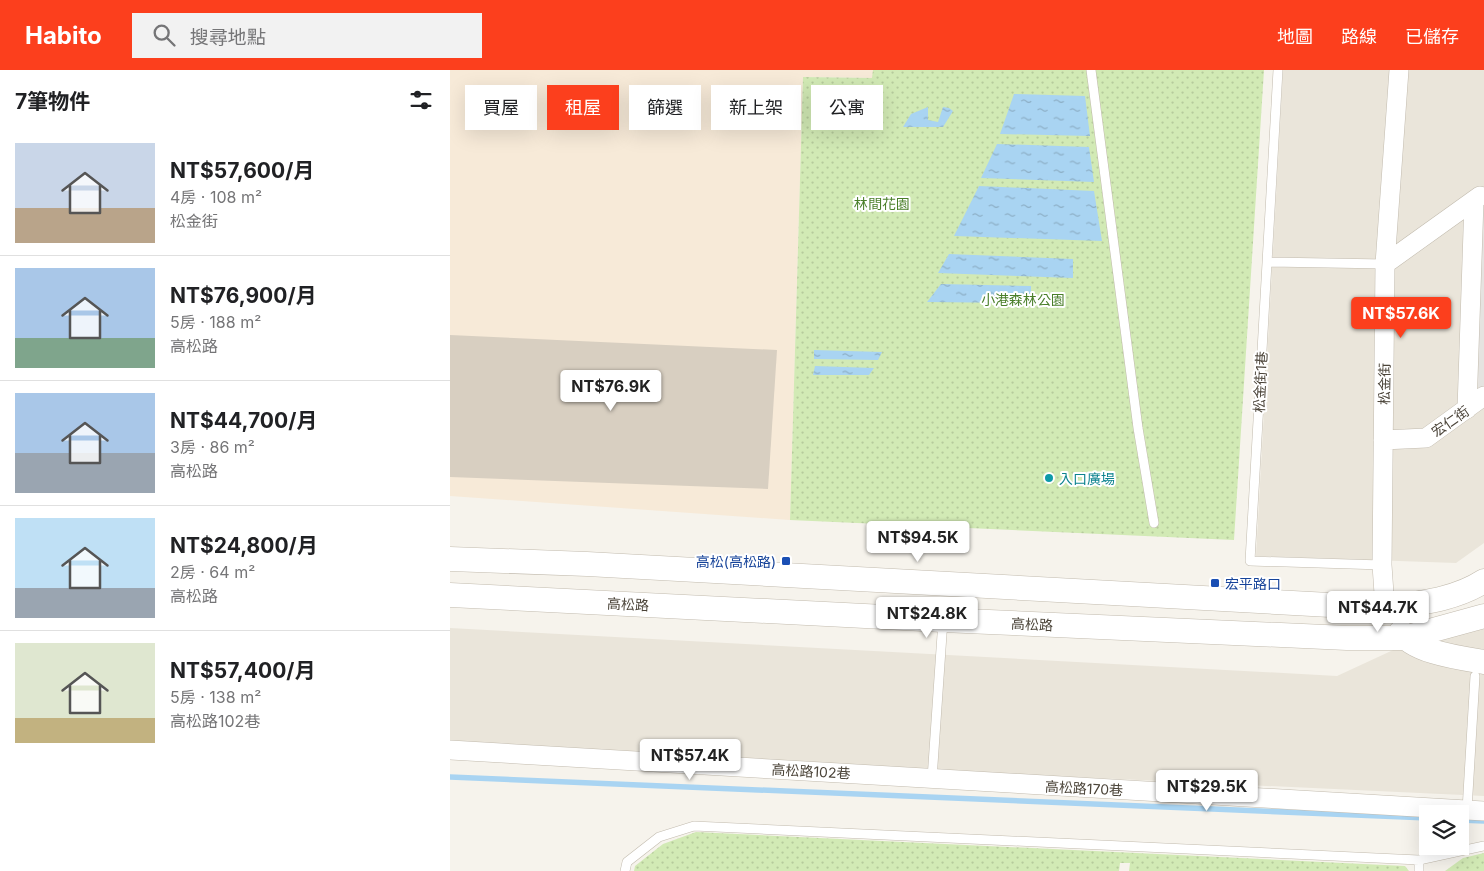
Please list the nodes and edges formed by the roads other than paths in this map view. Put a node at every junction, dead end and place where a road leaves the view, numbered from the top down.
1 (1091, 70) edge
2 (1278, 70) edge
3 (1399, 70) edge
4 (1479, 197) edge
5 (1267, 262) junction
6 (1385, 264) junction
7 (1484, 396) edge
8 (1467, 409) junction
9 (1383, 440) junction
10 (1154, 523) dead end
11 (450, 559) edge
12 (1382, 565) junction
13 (1484, 581) edge
14 (450, 595) edge
15 (1385, 608) junction
16 (1484, 616) edge
17 (943, 620) junction
18 (1404, 638) junction
19 (1480, 669) edge
20 (450, 750) edge
21 (932, 779) junction
22 (1475, 811) edge
23 (1484, 846) edge
24 (1419, 860) junction
25 (625, 871) edge
26 (1419, 871) edge

1 - 10 lane
2 - 5 lane, 松金街1巷
3 - 6 street, 松金街
4 - 6 street
4 - 8 street
5 - 6 lane
5 - 12 lane, 松金街1巷
6 - 9 street, 松金街
7 - 8 street, 宏仁街
8 - 9 street, 宏仁街
9 - 12 street, 松金街
11 - 15 street
12 - 15 street, 松金街
13 - 15 street
14 - 17 street, 高松路
15 - 18 street
16 - 18 street
17 - 18 street, 高松路
17 - 21 lane
18 - 19 street
19 - 22 lane
20 - 21 street, 高松路102巷
21 - 22 street, 高松路170巷
23 - 24 lane
24 - 25 lane
24 - 26 lane

